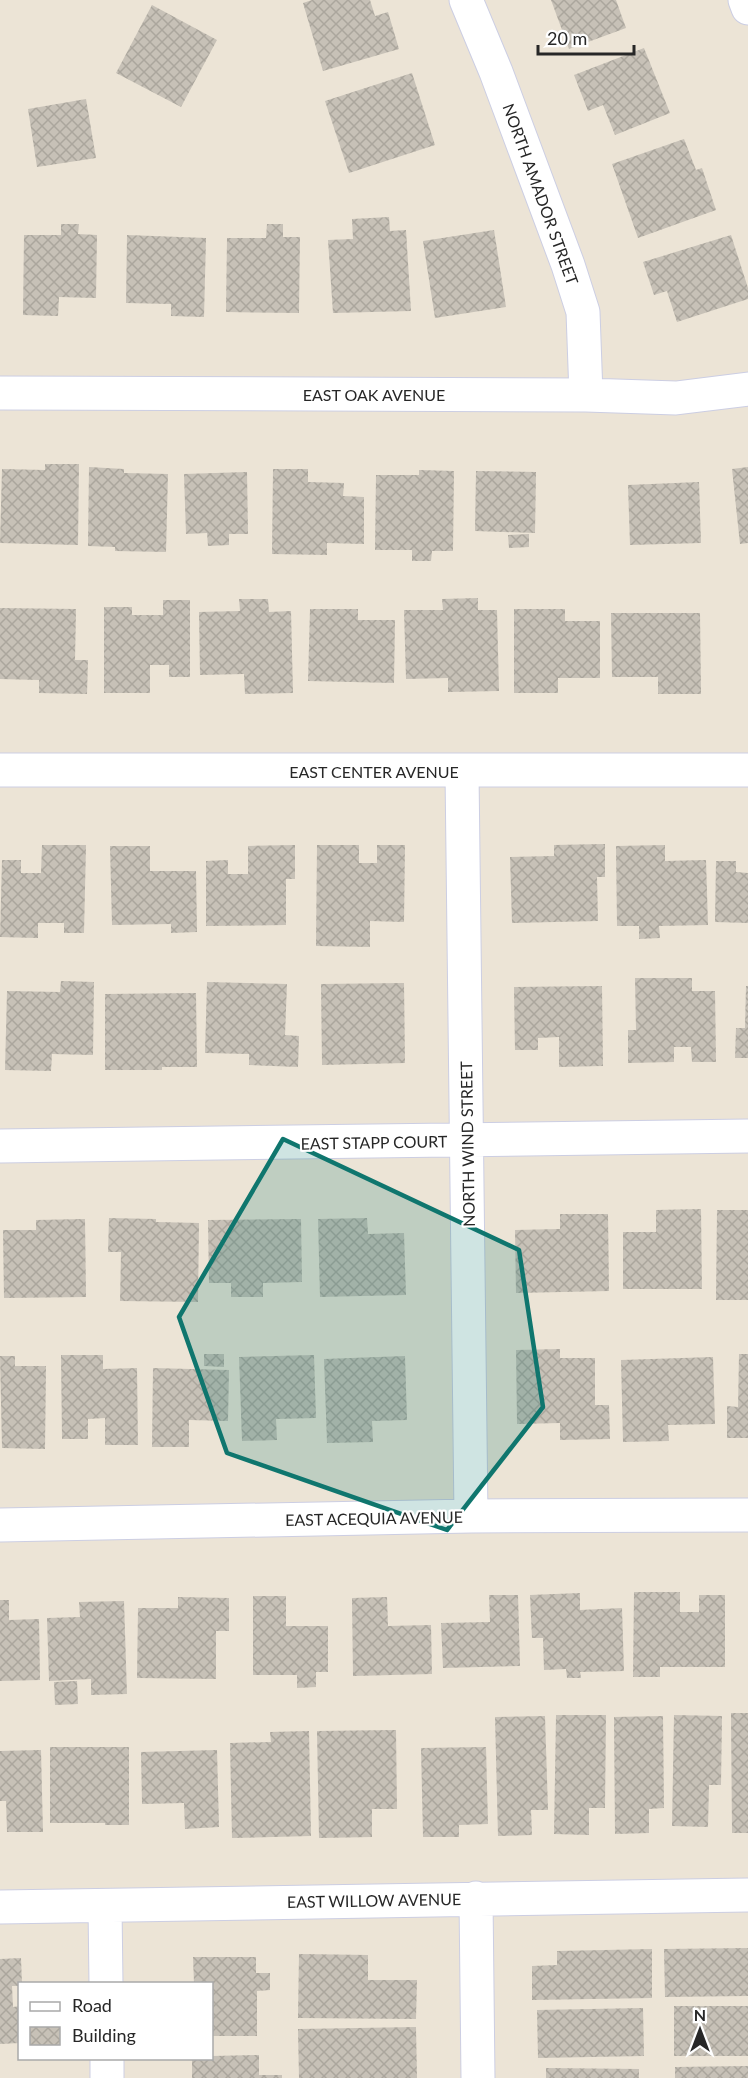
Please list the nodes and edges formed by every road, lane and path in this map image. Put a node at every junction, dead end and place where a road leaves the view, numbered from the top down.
1 (466, 0) edge
2 (745, 0) edge
3 (748, 8) edge
4 (748, 389) edge
5 (0, 393) edge
6 (586, 395) junction
7 (748, 770) edge
8 (0, 771) edge
9 (462, 772) junction
10 (748, 1136) edge
11 (467, 1140) junction
12 (0, 1146) edge
13 (748, 1515) edge
14 (471, 1516) junction
15 (0, 1525) edge
16 (748, 1895) edge
17 (476, 1898) junction
18 (105, 1906) junction
19 (0, 1907) edge
20 (106, 1982) edge
21 (107, 2060) edge
22 (107, 2078) edge
23 (478, 2078) edge

1 - 6 street, NORTH AMADOR STREET
2 - 3 street
4 - 6 street, EAST OAK AVENUE
5 - 6 street, EAST OAK AVENUE
7 - 9 street, EAST CENTER AVENUE
8 - 9 street, EAST CENTER AVENUE
9 - 11 street, NORTH WIND STREET
10 - 11 street, EAST STAPP COURT
11 - 12 street, EAST STAPP COURT
11 - 14 street, NORTH WIND STREET
13 - 14 street, EAST ACEQUIA AVENUE
14 - 15 street, EAST ACEQUIA AVENUE
16 - 17 street, EAST WILLOW AVENUE
17 - 18 street, EAST WILLOW AVENUE
17 - 23 street
18 - 19 street, EAST WILLOW AVENUE
18 - 20 street
21 - 22 street

